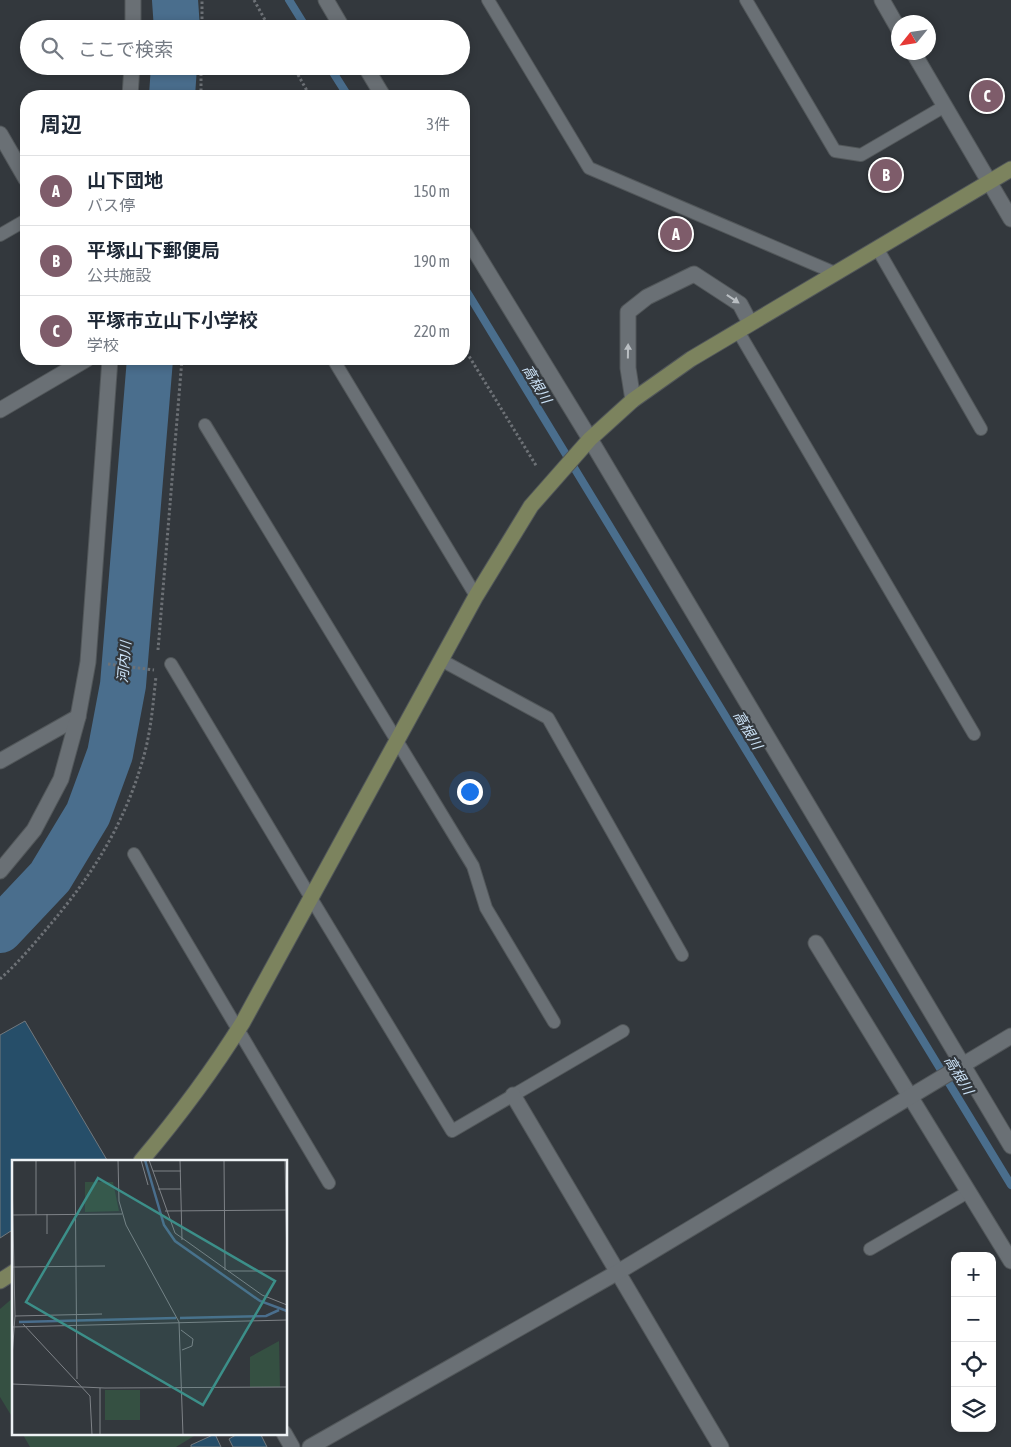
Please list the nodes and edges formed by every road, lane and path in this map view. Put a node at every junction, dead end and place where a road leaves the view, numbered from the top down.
1 (133, 0) edge
2 (202, 0) edge
3 (254, 0) edge
4 (326, 0) edge
5 (488, 0) edge
6 (746, 0) edge
7 (882, 0) edge
8 (891, 16) edge
9 (133, 20) edge
10 (202, 20) edge
11 (265, 20) edge
12 (338, 20) edge
13 (918, 60) edge
14 (131, 75) edge
15 (201, 75) edge
16 (298, 75) edge
17 (370, 75) edge
18 (130, 90) edge
19 (201, 90) edge
20 (307, 90) edge
21 (379, 90) edge
22 (945, 106) junction
23 (0, 134) edge
24 (20, 169) edge
25 (1011, 169) edge
26 (990, 181) junction
27 (1011, 219) edge
28 (20, 223) edge
29 (0, 235) edge
30 (470, 243) edge
31 (877, 248) junction
32 (835, 273) junction
33 (744, 327) junction
34 (470, 358) edge
35 (77, 365) edge
36 (110, 365) edge
37 (182, 365) edge
38 (337, 365) edge
39 (633, 400) junction
40 (0, 410) edge
41 (205, 425) dead end
42 (981, 429) dead end
43 (587, 443) junction
44 (549, 485) junction
45 (476, 596) junction
46 (158, 651) dead end
47 (442, 660) junction
48 (99, 663) dead end
49 (172, 664) dead end
50 (78, 717) junction
51 (974, 734) dead end
52 (397, 741) junction
53 (0, 761) edge
54 (134, 854) dead end
55 (0, 871) edge
56 (311, 898) junction
57 (816, 943) dead end
58 (682, 955) dead end
59 (0, 979) edge
60 (554, 1022) dead end
61 (239, 1029) junction
62 (622, 1031) dead end
63 (1011, 1036) edge
64 (962, 1064) junction
65 (513, 1095) junction
66 (909, 1096) junction
67 (1011, 1146) edge
68 (143, 1160) edge
69 (328, 1183) dead end
70 (968, 1192) junction
71 (870, 1249) dead end
72 (1011, 1261) edge
73 (618, 1272) junction
74 (12, 1273) edge
75 (0, 1281) edge
76 (285, 1434) edge
77 (292, 1447) edge
78 (310, 1447) edge
79 (721, 1447) edge

1 - 9 street
2 - 10 path
3 - 11 path
4 - 12 street
5 - 32 lane
6 - 22 lane
7 - 8 street
13 - 22 street
14 - 18 street
15 - 19 path
16 - 20 path
17 - 21 street
22 - 26 street
23 - 24 street
25 - 26 street
26 - 27 street
26 - 31 street
28 - 29 lane
30 - 43 street
31 - 32 street
31 - 42 lane
32 - 33 street
33 - 39 street
39 -> 33 street
33 - 51 lane
34 - 44 path
35 - 40 street
36 - 50 street
37 - 46 path
38 - 45 lane
39 - 43 street
41 - 52 lane
43 - 44 street
43 - 64 street
44 - 45 street
45 - 47 street
47 - 52 street
47 - 58 lane
48 - 59 path
49 - 56 lane
50 - 53 street
50 - 55 street
52 - 56 street
52 - 60 lane
54 - 61 lane
56 - 61 street
56 - 65 lane
57 - 66 street
61 - 68 street
61 - 69 lane
62 - 65 lane
63 - 64 street
64 - 66 street
64 - 67 street
65 - 73 street
66 - 70 street
66 - 73 street
70 - 71 lane
70 - 72 street
73 - 78 street
73 - 79 street
74 - 75 street
76 - 77 street

